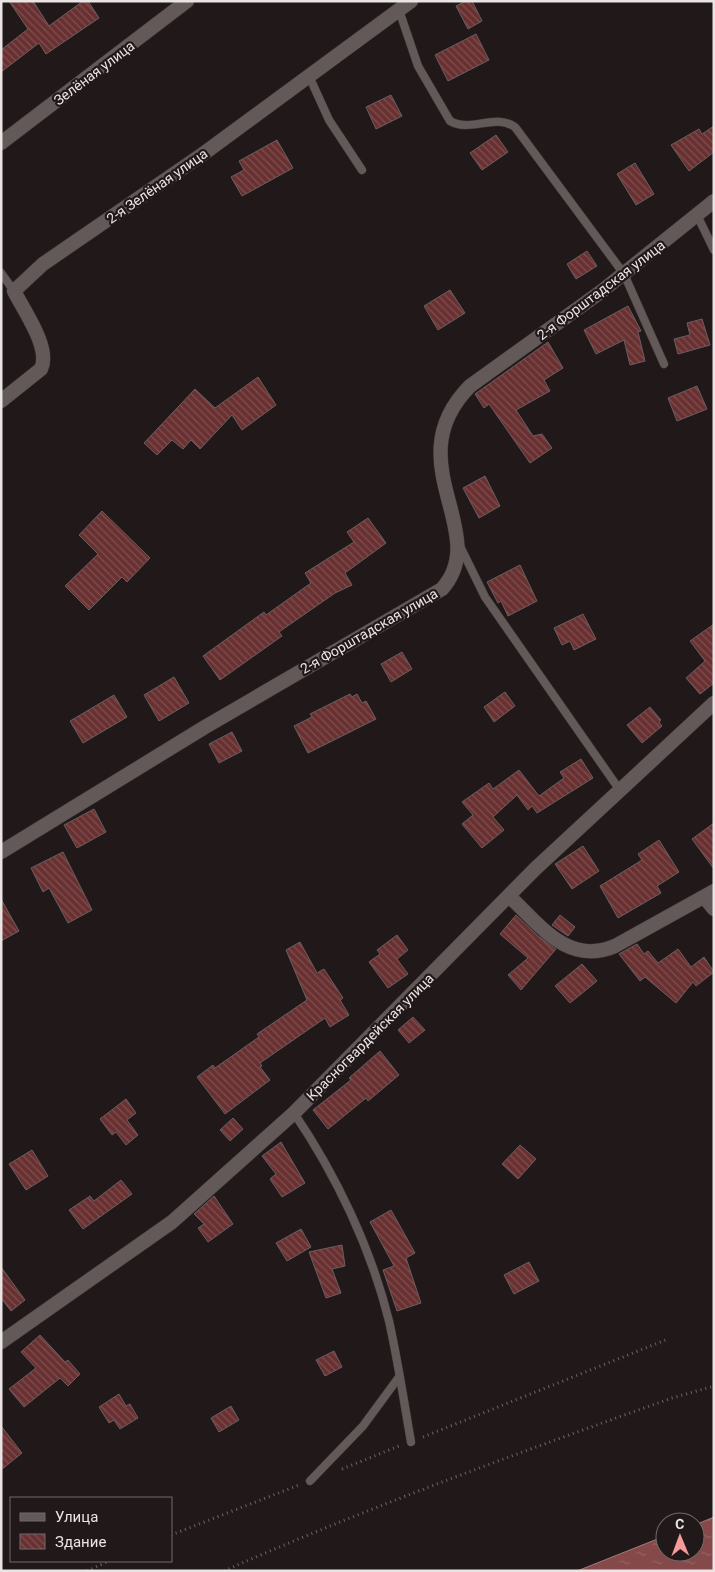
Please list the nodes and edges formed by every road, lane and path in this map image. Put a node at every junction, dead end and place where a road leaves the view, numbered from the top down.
1 (187, 1) edge
2 (411, 1) edge
3 (399, 10) junction
4 (309, 76) junction
5 (1, 143) edge
6 (362, 170) dead end
7 (714, 201) edge
8 (697, 215) junction
9 (714, 250) edge
10 (1, 273) edge
11 (624, 274) junction
12 (14, 291) junction
13 (664, 364) dead end
14 (1, 400) edge
15 (458, 542) junction
16 (714, 703) edge
17 (619, 789) junction
18 (1, 852) edge
19 (509, 896) junction
20 (711, 900) edge
21 (294, 1113) junction
22 (1, 1342) edge
23 (399, 1377) junction
24 (714, 1386) edge
25 (411, 1442) dead end
26 (310, 1481) dead end
27 (107, 1562) edge
28 (87, 1571) edge
29 (224, 1571) edge

1 - 5 street, Зелёная улица
2 - 3 street, 2-я Зелёная улица
3 - 4 street, 2-я Зелёная улица
3 - 11 lane
4 - 6 lane
4 - 12 street, 2-я Зелёная улица
7 - 8 street, 2-я Форштадская улица
8 - 9 lane
8 - 11 street, 2-я Форштадская улица
10 - 12 lane
11 - 13 lane
11 - 15 street, 2-я Форштадская улица
12 - 14 street
15 - 17 lane
15 - 18 street, 2-я Форштадская улица
16 - 17 street, Красногвардейская улица
17 - 19 street, Красногвардейская улица
19 - 20 street
19 - 21 street, Красногвардейская улица
21 - 22 street, Красногвардейская улица
21 - 23 lane
23 - 25 lane
23 - 26 lane
24 - 29 path
27 - 28 path

